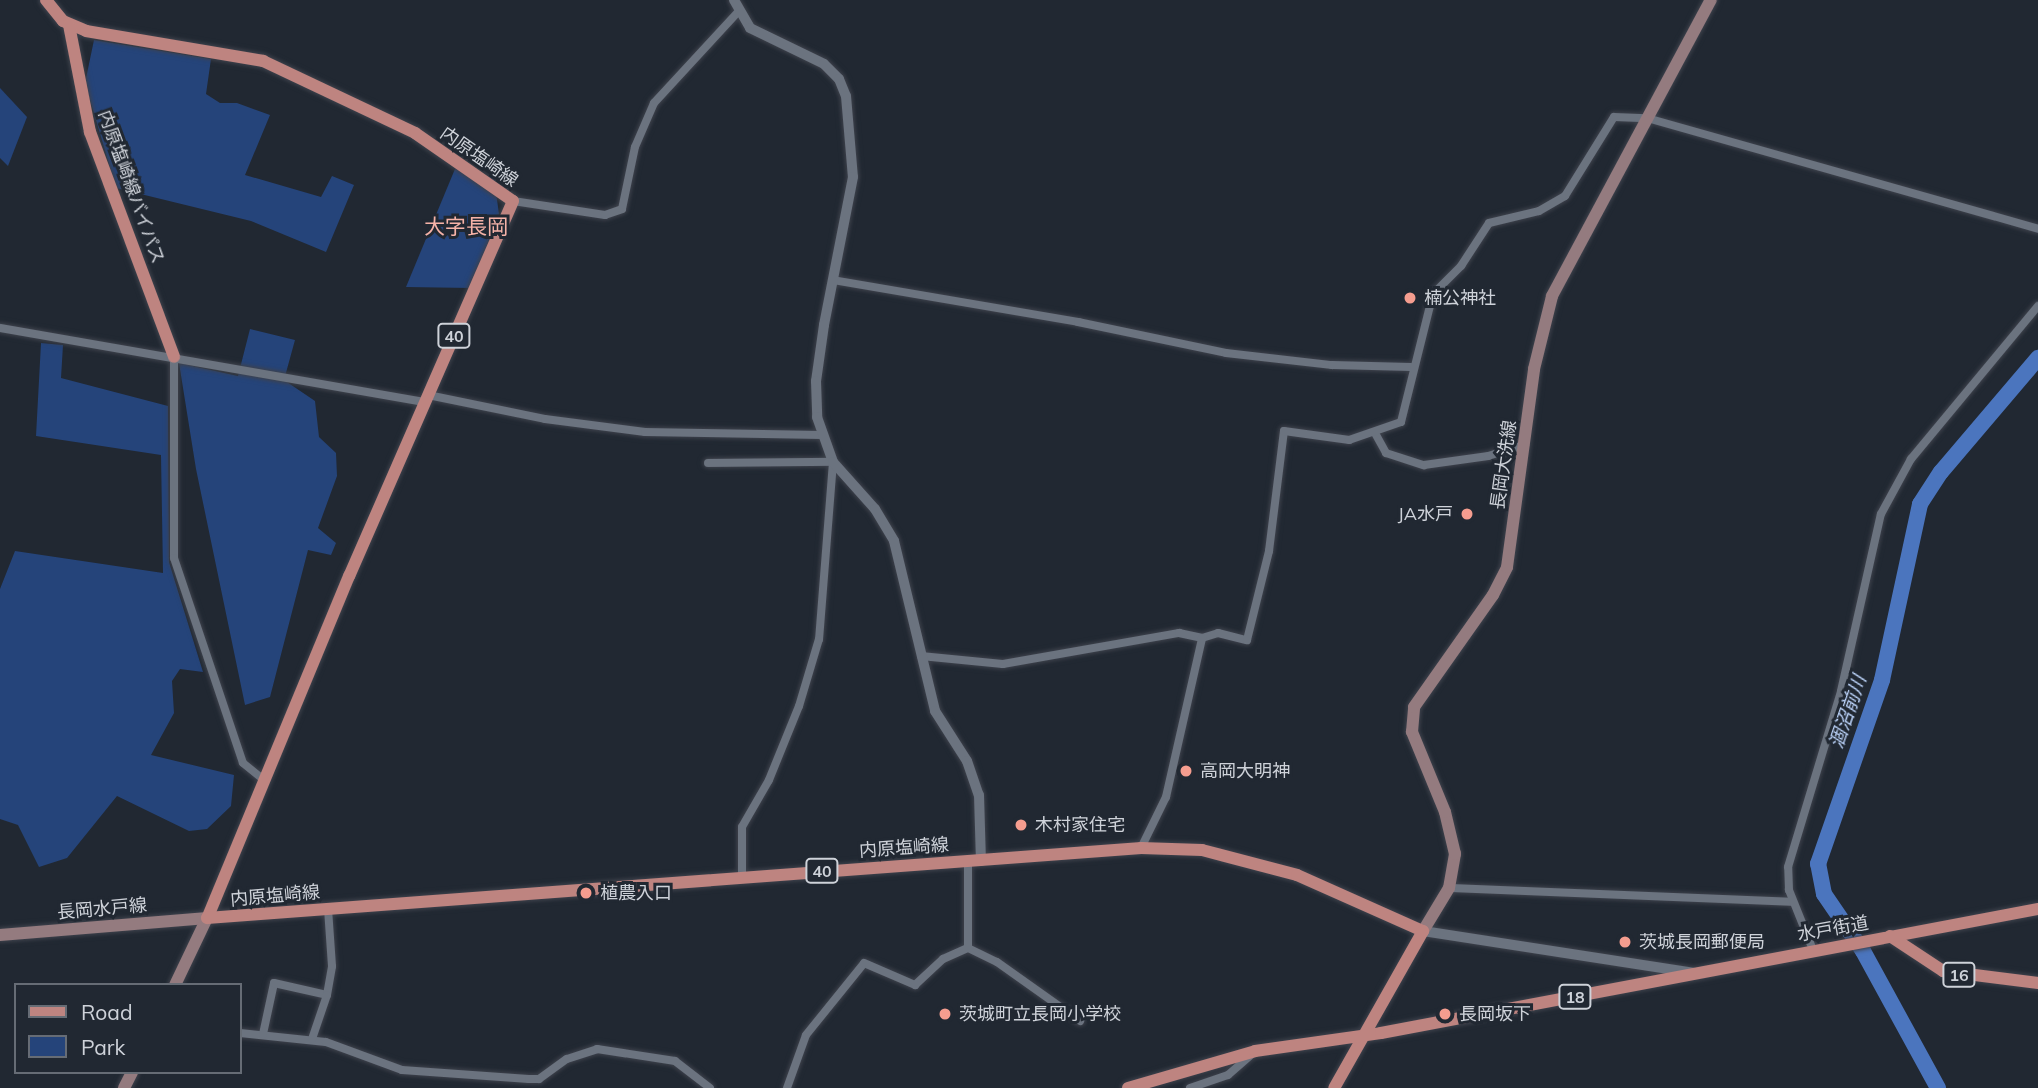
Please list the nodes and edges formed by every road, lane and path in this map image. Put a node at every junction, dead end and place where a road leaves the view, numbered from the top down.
1 (46, 0) edge
2 (734, 0) edge
3 (1711, 0) edge
4 (738, 12) junction
5 (69, 25) junction
6 (1647, 118) junction
7 (513, 201) junction
8 (2038, 229) edge
9 (833, 280) junction
10 (2038, 306) edge
11 (0, 328) edge
12 (174, 357) junction
13 (1411, 367) junction
14 (427, 398) junction
15 (1375, 433) junction
16 (822, 435) junction
17 (1525, 445) junction
18 (833, 462) junction
19 (708, 463) dead end
20 (1202, 638) junction
21 (921, 656) junction
22 (264, 780) junction
23 (1141, 848) junction
24 (974, 861) junction
25 (741, 876) junction
26 (1449, 888) junction
27 (1793, 902) junction
28 (328, 909) junction
29 (2038, 909) edge
30 (207, 918) junction
31 (1423, 931) junction
32 (0, 934) edge
33 (1884, 937) junction
34 (968, 948) junction
35 (1813, 950) junction
36 (1647, 965) junction
37 (1695, 974) junction
38 (176, 983) edge
39 (1648, 983) junction
40 (2038, 983) edge
41 (327, 995) junction
42 (1080, 1021) dead end
43 (242, 1033) edge
44 (262, 1034) junction
45 (1363, 1036) junction
46 (312, 1039) junction
47 (1255, 1051) junction
48 (710, 1088) edge
49 (787, 1088) edge
50 (1128, 1088) edge
51 (1191, 1088) edge
52 (1334, 1088) edge

1 - 5 main road
2 - 4 street
3 - 6 main road, 長岡大洗線
4 - 7 street
4 - 9 street
5 - 7 main road, 内原塩崎線
5 - 12 main road, 内原塩崎線バイパス
6 - 8 street
6 - 13 street
6 - 17 main road, 長岡大洗線
7 - 14 main road, 内原塩崎線 / 40
9 - 13 street
9 - 16 street
10 - 27 street
11 - 12 street
12 - 14 street
12 - 22 street
13 - 15 street
14 - 16 street
14 - 22 main road, 内原塩崎線 / 40
15 - 17 street
15 - 20 street
16 - 18 street
17 - 26 main road, 長岡大洗線
18 - 19 street
18 - 21 street
18 - 25 street
20 - 21 street
20 - 23 street
21 - 24 street
22 - 30 main road, 内原塩崎線 / 40
23 - 24 main road, 内原塩崎線 / 40
23 - 31 main road, 内原塩崎線 / 40
24 - 25 main road, 内原塩崎線 / 40
24 - 34 street
25 - 28 main road, 内原塩崎線 / 40
26 - 27 street
26 - 31 main road, 長岡大洗線
27 - 35 street
28 - 30 main road, 内原塩崎線 / 40
28 - 41 street
29 - 33 main road, 水戸街道
30 - 32 main road, 長岡水戸線
30 - 38 main road
31 - 36 street
31 - 45 main road
33 - 35 main road, 水戸街道 / 18
33 - 40 main road, 16
34 - 42 street
34 - 49 street
35 - 37 main road, 水戸街道 / 18
36 - 37 street
36 - 39 street
37 - 39 main road, 水戸街道 / 18
39 - 45 main road, 水戸街道 / 18
41 - 44 street
41 - 46 street
43 - 44 street
44 - 46 street
45 - 47 main road, 水戸街道
45 - 52 main road
46 - 48 street
47 - 50 main road, 水戸街道
47 - 51 street

